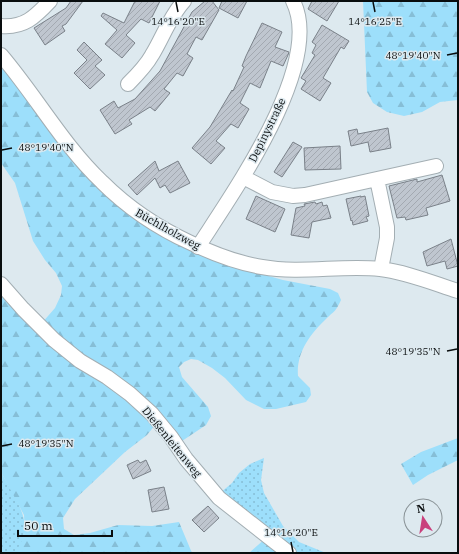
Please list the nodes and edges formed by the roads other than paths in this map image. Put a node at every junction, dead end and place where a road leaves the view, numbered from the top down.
1 (50, 1) edge
2 (184, 1) edge
3 (293, 1) edge
4 (1, 26) edge
5 (1, 55) edge
6 (128, 84) dead end
7 (436, 166) dead end
8 (243, 177) junction
9 (377, 179) junction
10 (198, 247) junction
11 (380, 269) junction
12 (1, 284) edge
13 (458, 291) edge
14 (289, 553) edge

1 - 4 street
2 - 6 street
3 - 8 street, Depinystraße
5 - 10 street, Büchlholzweg
7 - 9 street
8 - 9 street
8 - 10 street, Depinystraße
9 - 11 street
10 - 11 street, Büchlholzweg
11 - 13 street, Büchlholzweg
12 - 14 street, Dießenleitenweg

